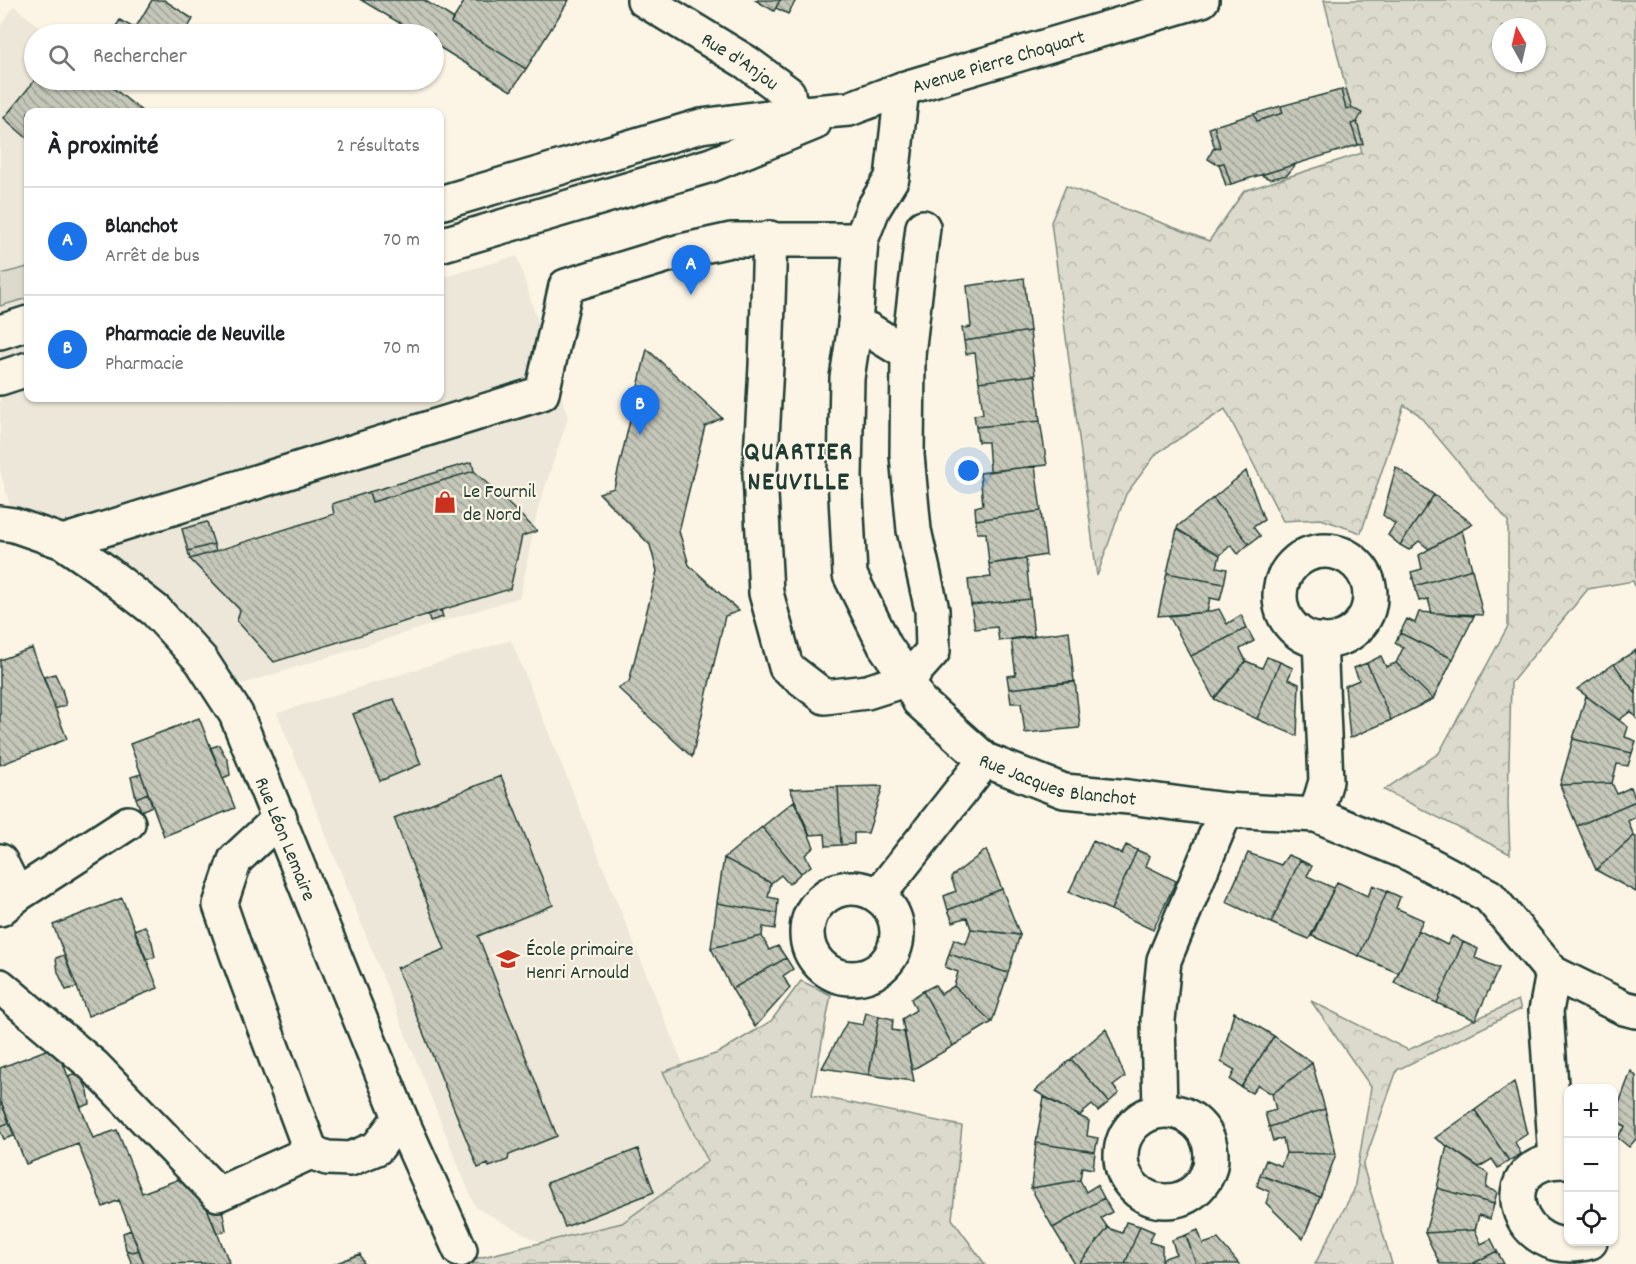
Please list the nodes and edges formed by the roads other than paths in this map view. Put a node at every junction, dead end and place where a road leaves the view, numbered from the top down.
1 (644, 0) edge
2 (1202, 0) edge
3 (902, 89) junction
4 (849, 109) junction
5 (791, 114) junction
6 (444, 202) edge
7 (923, 228) dead end
8 (770, 238) junction
9 (861, 240) junction
10 (444, 244) edge
11 (24, 324) edge
12 (855, 325) junction
13 (0, 332) edge
14 (908, 354) junction
15 (24, 370) edge
16 (0, 378) edge
17 (0, 523) edge
18 (63, 542) junction
19 (1320, 640) dead end
20 (908, 679) junction
21 (986, 760) junction
22 (1226, 810) junction
23 (1317, 815) junction
24 (280, 818) junction
25 (128, 823) dead end
26 (0, 861) edge
27 (878, 896) dead end
28 (9, 902) edge
29 (1553, 973) junction
30 (0, 986) edge
31 (1636, 1011) edge
32 (1160, 1111) dead end
33 (400, 1117) junction
34 (311, 1152) junction
35 (1562, 1161) edge
36 (1583, 1246) edge
37 (460, 1250) dead end

1 - 5 street, Rue d'Anjou
2 - 3 street, Avenue Pierre Choquart
3 - 4 street, Avenue Pierre Choquart
3 - 9 street, Rue Jacques Blanchot
4 - 5 street, Avenue Pierre Choquart
4 - 10 street
5 - 6 street, Avenue Pierre Choquart
7 - 14 street
8 - 9 street
8 - 18 street
8 - 20 street
9 - 12 street, Rue Jacques Blanchot
11 - 13 street
12 - 14 street
12 - 20 street, Rue Jacques Blanchot
14 - 20 street
15 - 16 street
17 - 18 street, Rue Léon Lemaire
18 - 24 street, Rue Léon Lemaire
19 - 23 street
20 - 21 street, Rue Jacques Blanchot
21 - 22 street, Rue Jacques Blanchot
21 - 27 street
22 - 23 street, Rue Jacques Blanchot
22 - 32 street
23 - 29 street, Rue Jacques Blanchot
24 - 33 street, Rue Léon Lemaire
24 - 34 street
25 - 28 street
26 - 28 street
29 - 31 street, Rue Jacques Blanchot
29 - 35 street
30 - 34 street
33 - 34 street
33 - 37 street, Rue Léon Lemaire
35 - 36 street

